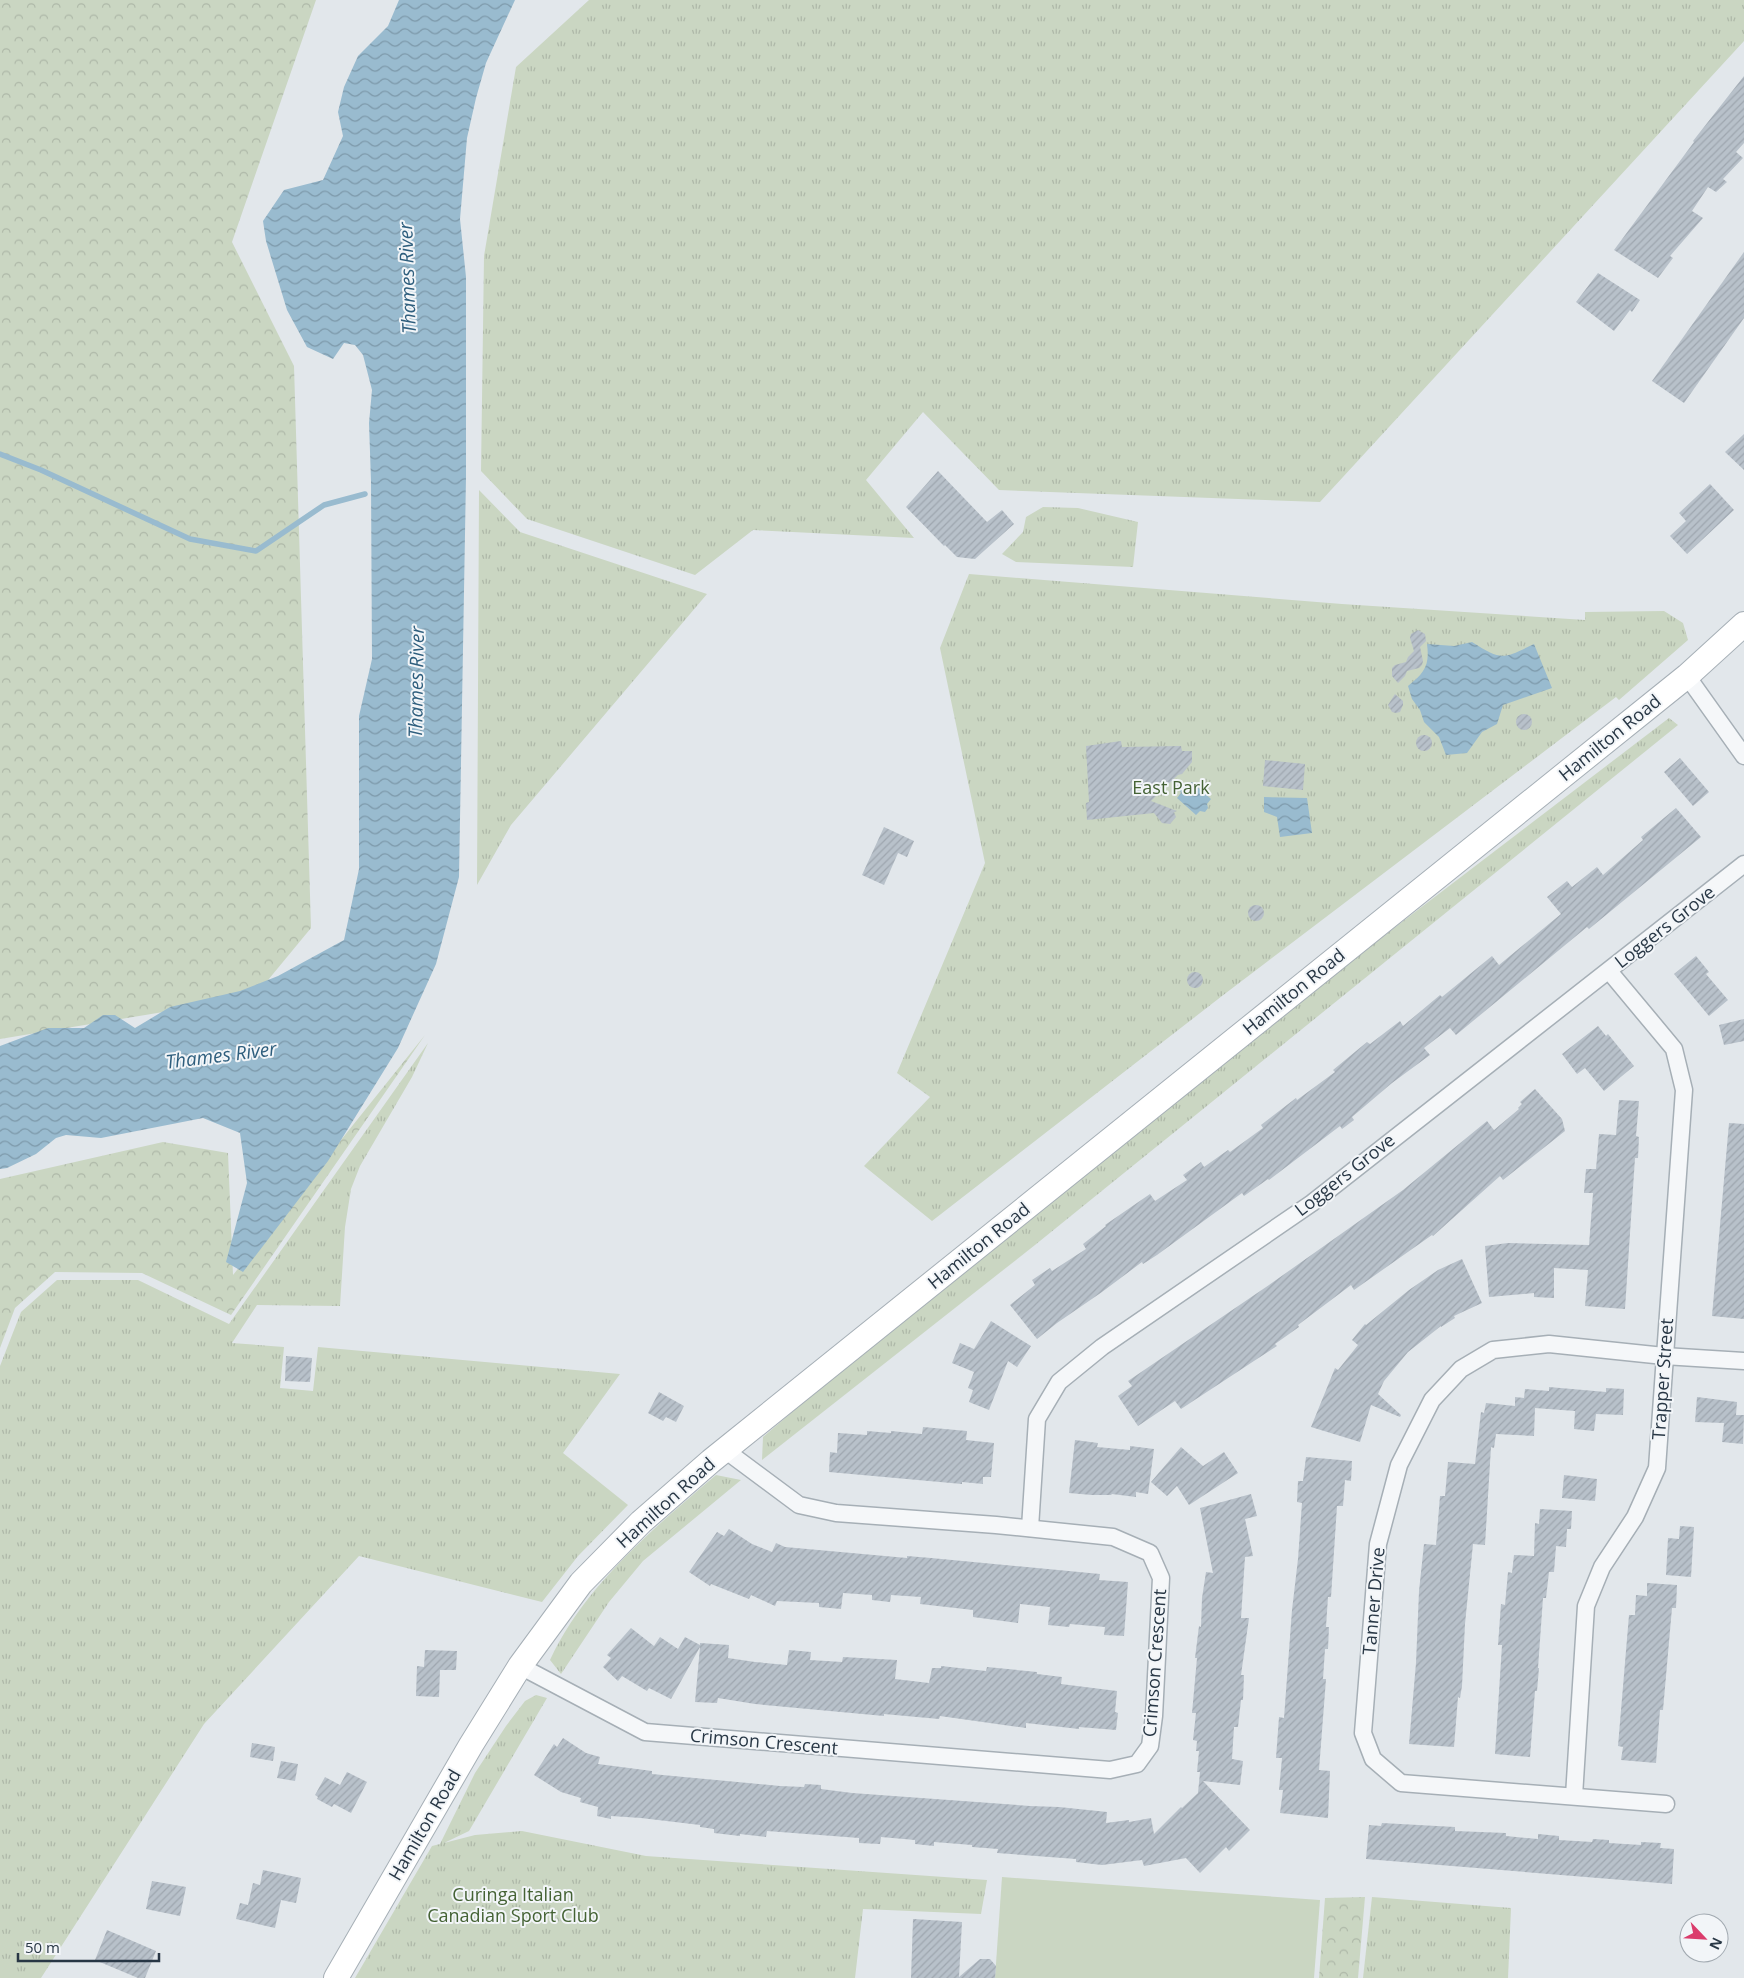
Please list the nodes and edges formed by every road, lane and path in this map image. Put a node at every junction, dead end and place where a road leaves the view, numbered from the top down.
1 (1744, 624) edge
2 (1687, 676) junction
3 (1744, 756) edge
4 (1744, 864) edge
5 (1609, 971) junction
6 (1664, 1356) junction
7 (1744, 1361) edge
8 (725, 1450) junction
9 (1030, 1528) junction
10 (520, 1666) junction
11 (1574, 1796) junction
12 (1666, 1804) dead end
13 (336, 1978) edge

1 - 2 main road, Hamilton Road
2 - 3 street
2 - 8 main road, Hamilton Road
4 - 5 street, Loggers Grove
5 - 6 street, Trapper Street
5 - 9 street, Loggers Grove
6 - 7 street, Tanner Drive
6 - 11 street, Trapper Street
6 - 11 street, Tanner Drive
8 - 9 street, Crimson Crescent
8 - 10 main road, Hamilton Road
9 - 10 street, Crimson Crescent
10 - 13 main road, Hamilton Road
11 - 12 street, Tanner Drive

